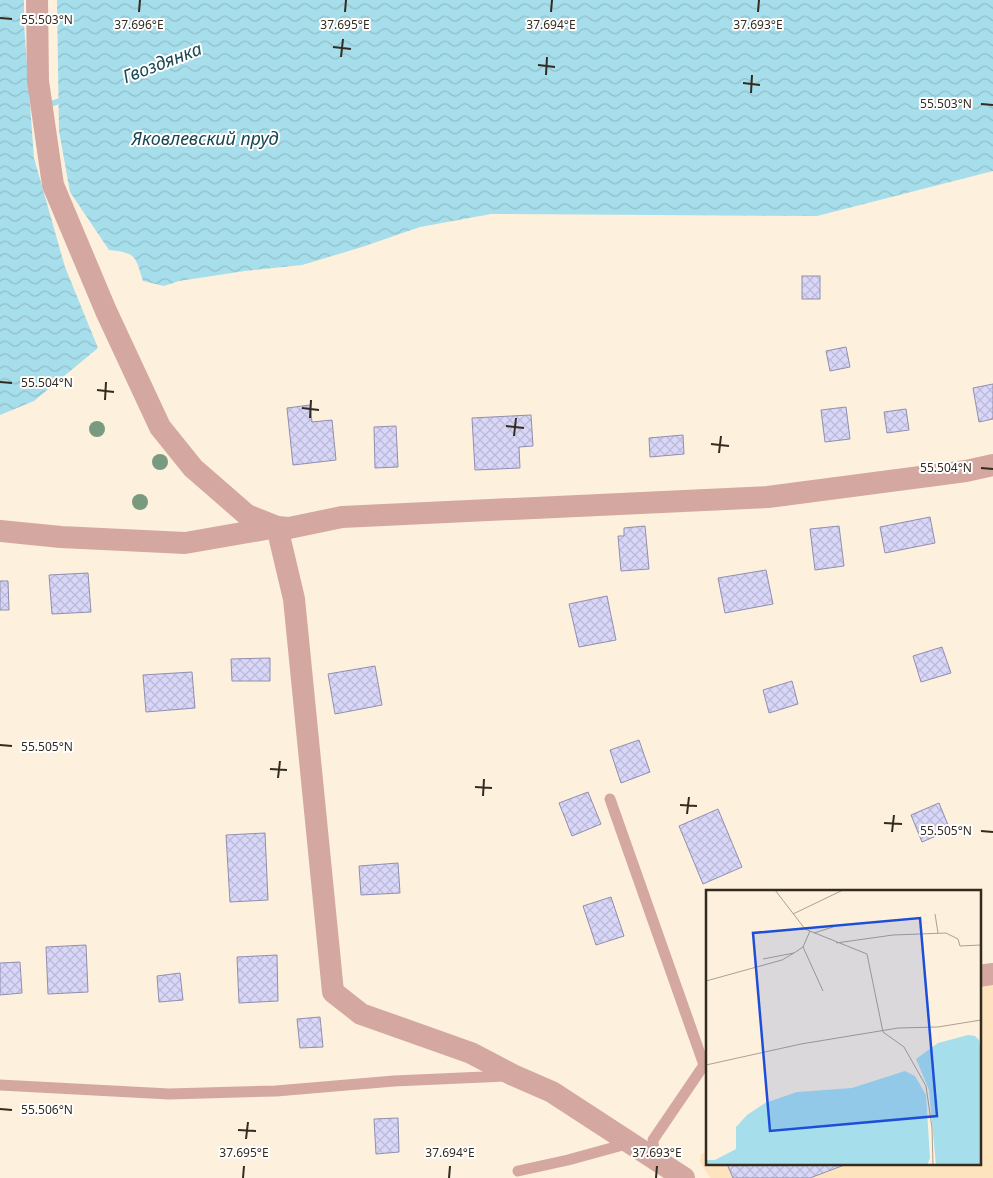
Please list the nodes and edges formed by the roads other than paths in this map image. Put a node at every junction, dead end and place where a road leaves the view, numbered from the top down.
1 (37, 0) edge
2 (993, 466) edge
3 (277, 527) junction
4 (0, 531) edge
5 (610, 799) dead end
6 (993, 974) edge
7 (980, 976) edge
8 (705, 1064) edge
9 (513, 1075) junction
10 (0, 1085) edge
11 (630, 1143) junction
12 (654, 1159) junction
13 (518, 1170) dead end
14 (684, 1178) edge

1 - 3 street
2 - 3 street
3 - 4 street
3 - 9 street
5 - 8 lane
6 - 7 street
8 - 12 lane
9 - 10 lane
9 - 11 street
11 - 12 street
11 - 13 lane
12 - 14 street

